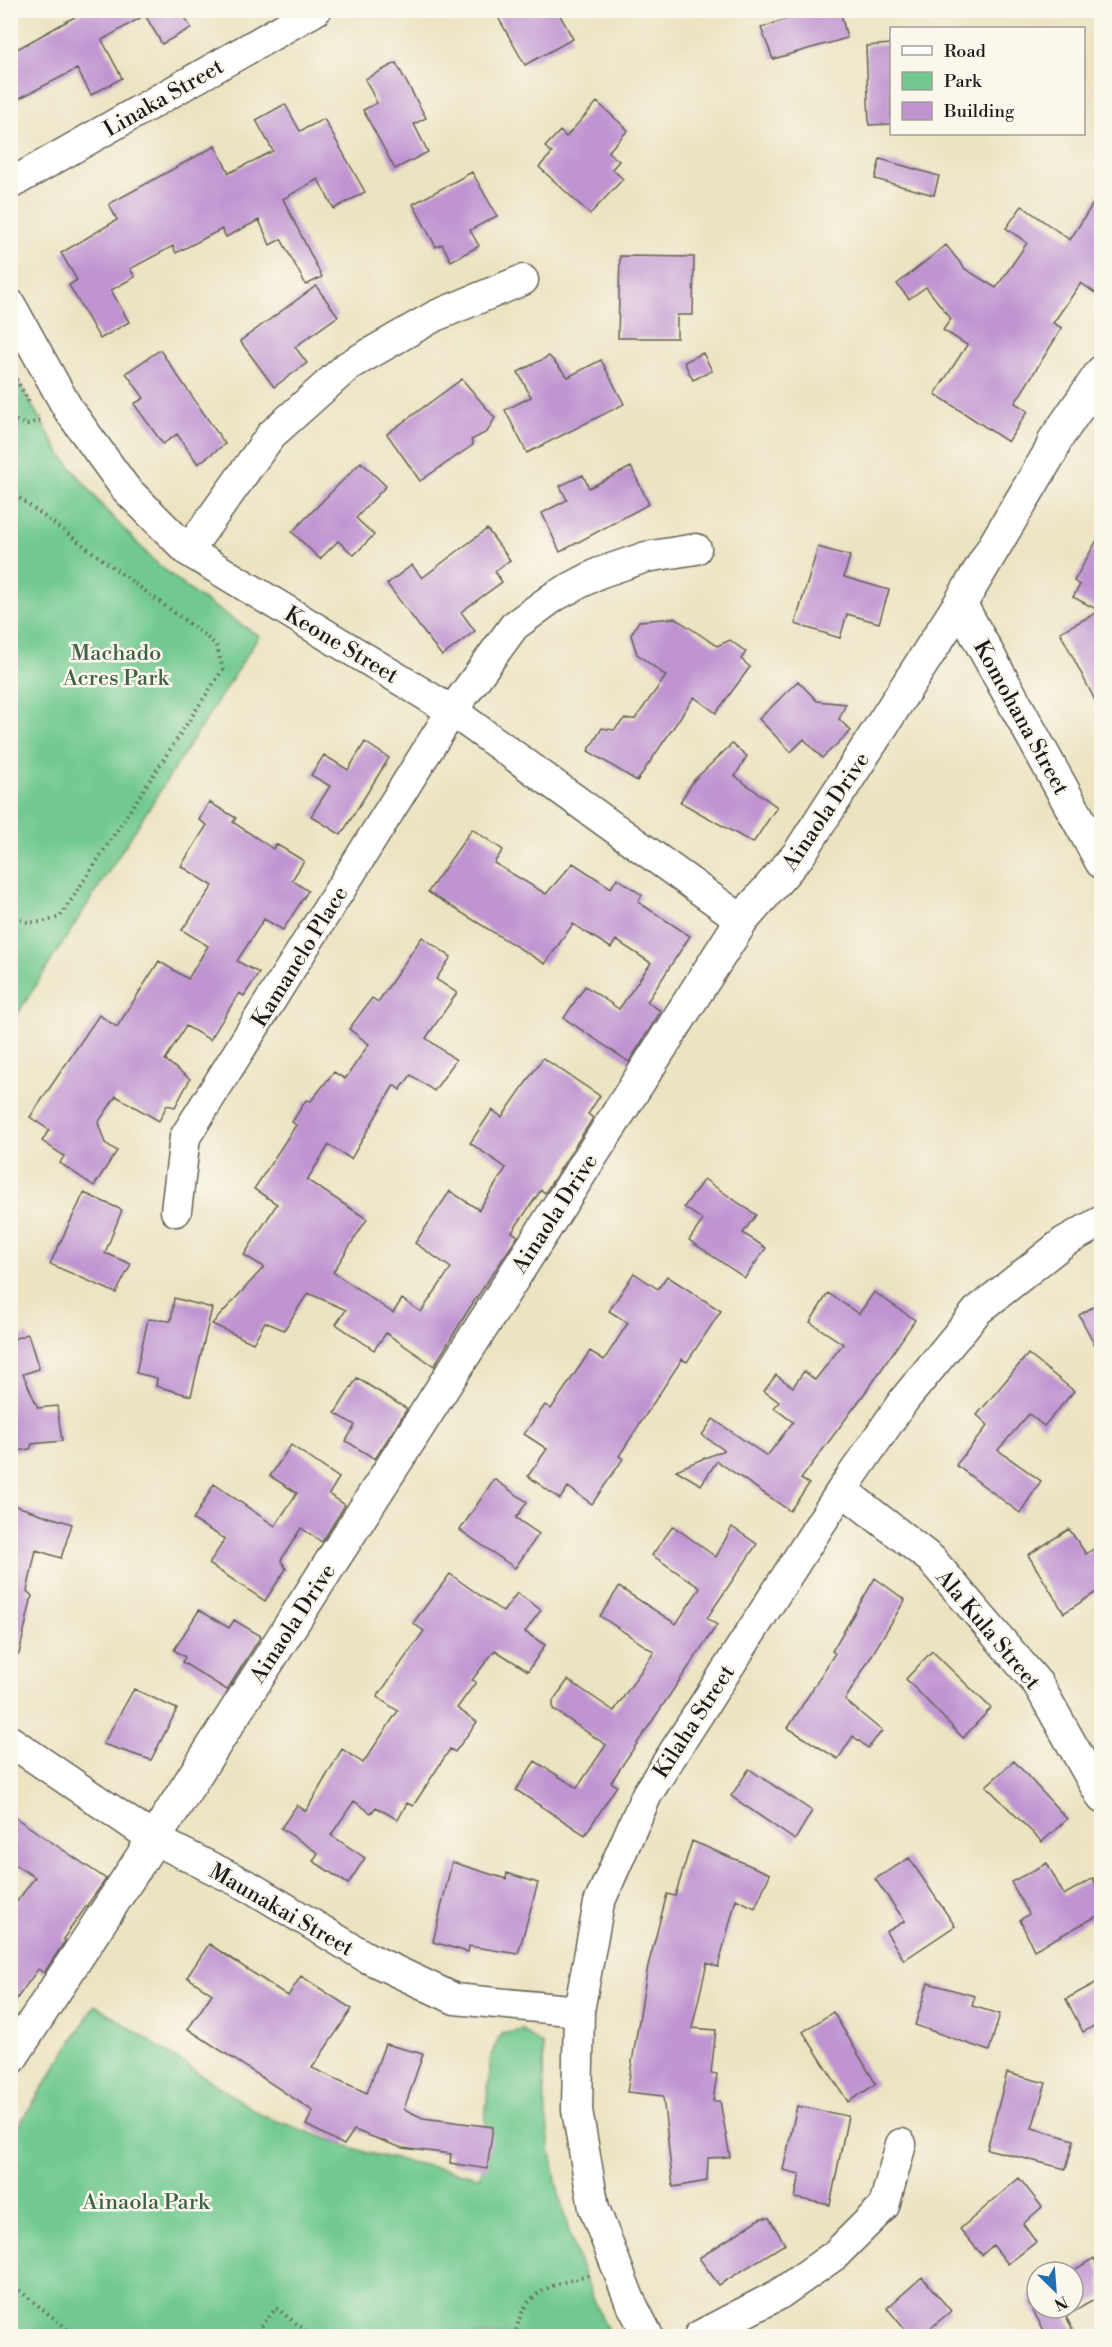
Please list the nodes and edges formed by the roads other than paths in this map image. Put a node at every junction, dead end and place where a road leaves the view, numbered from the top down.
1 (316, 10) edge
2 (10, 184) edge
3 (523, 280) dead end
4 (10, 304) edge
5 (1101, 372) edge
6 (696, 549) dead end
7 (188, 551) junction
8 (960, 604) junction
9 (452, 711) junction
10 (1101, 862) edge
11 (742, 920) junction
12 (176, 1211) dead end
13 (1101, 1221) edge
14 (842, 1490) junction
15 (10, 1741) edge
16 (1101, 1798) edge
17 (154, 1839) junction
18 (579, 2011) junction
19 (10, 2059) edge
20 (901, 2144) dead end
21 (648, 2337) edge
22 (699, 2337) edge

1 - 2 street, Linaka Street
3 - 7 street
4 - 7 street, Keone Street
5 - 8 street, Ainaola Drive
6 - 9 street, Kamanelo Place
7 - 9 street, Keone Street
8 - 10 street, Komohana Street
8 - 11 street, Ainaola Drive
9 - 11 street, Keone Street
9 - 12 street, Kamanelo Place
11 - 17 street, Ainaola Drive
13 - 14 street, Kilaha Street
14 - 16 street, Ala Kula Street
14 - 18 street, Kilaha Street
15 - 17 street, Maunakai Street
17 - 18 street, Maunakai Street
17 - 19 street, Ainaola Drive
18 - 21 street, Kilaha Street
20 - 22 street

